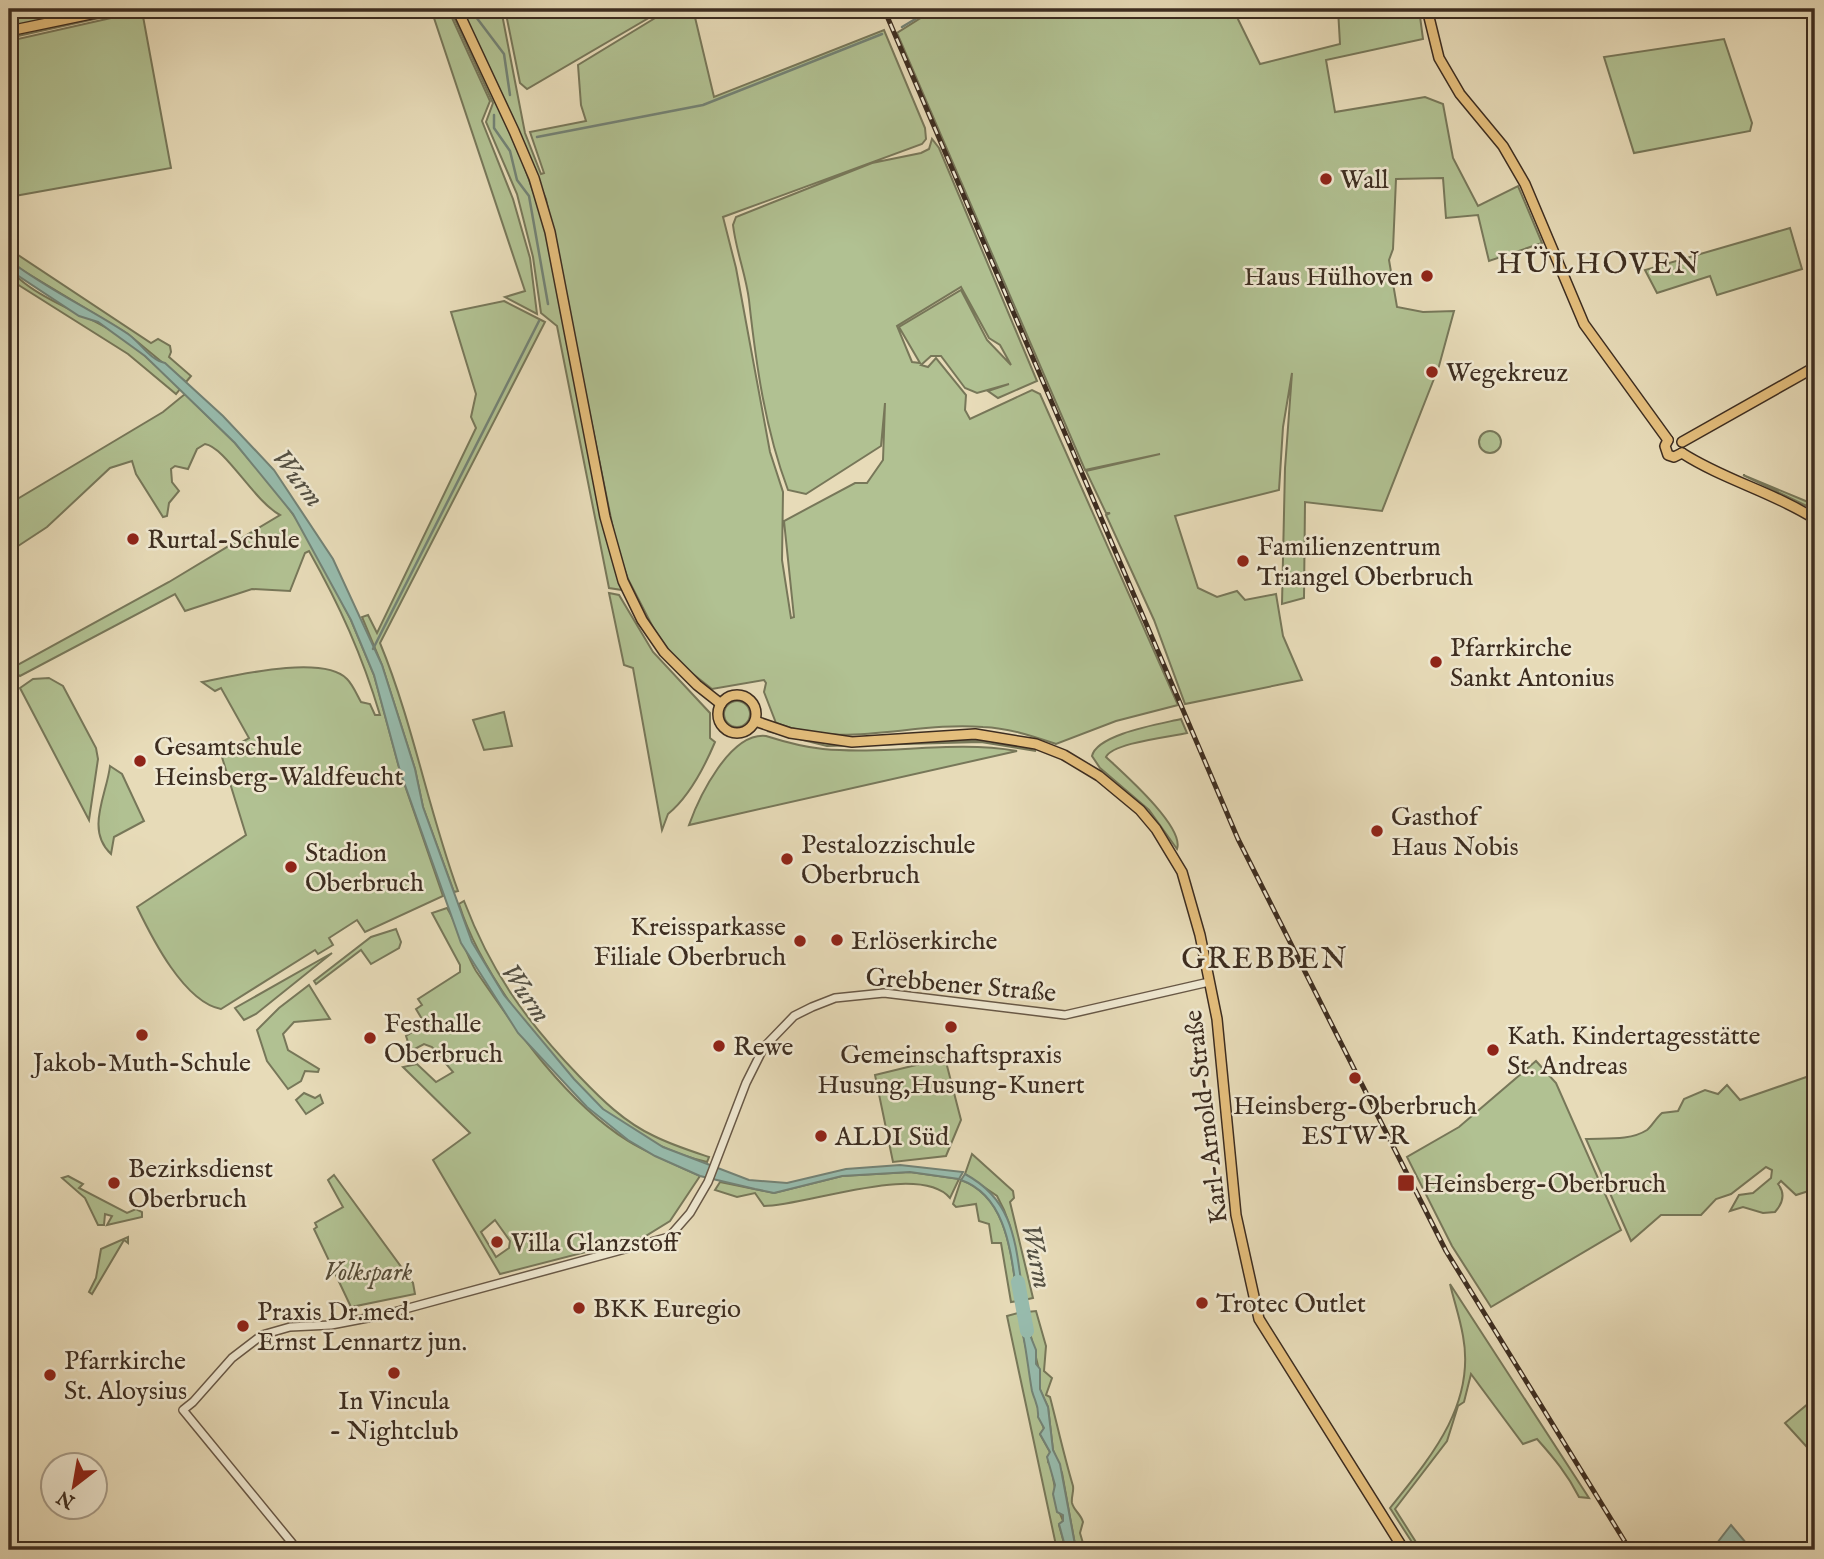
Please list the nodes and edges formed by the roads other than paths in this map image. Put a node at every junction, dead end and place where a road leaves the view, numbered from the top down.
1 (115, 9) edge
2 (457, 9) edge
3 (1427, 9) edge
4 (9, 31) edge
5 (1815, 367) edge
6 (1668, 440) junction
7 (1682, 442) junction
8 (1682, 453) junction
9 (1815, 519) edge
10 (721, 704) junction
11 (755, 721) junction
12 (1209, 982) junction
13 (294, 1550) edge
14 (1404, 1550) edge

1 - 4 main road
2 - 10 main road
3 - 6 main road
5 - 7 main road
6 - 7 main road
6 - 8 main road
7 - 8 main road
8 - 9 main road
10 - 11 main road
10 - 11 main road
11 - 12 main road, Karl-Arnold-Straße
12 - 13 street, Grebbener Straße
12 - 14 main road, Karl-Arnold-Straße

